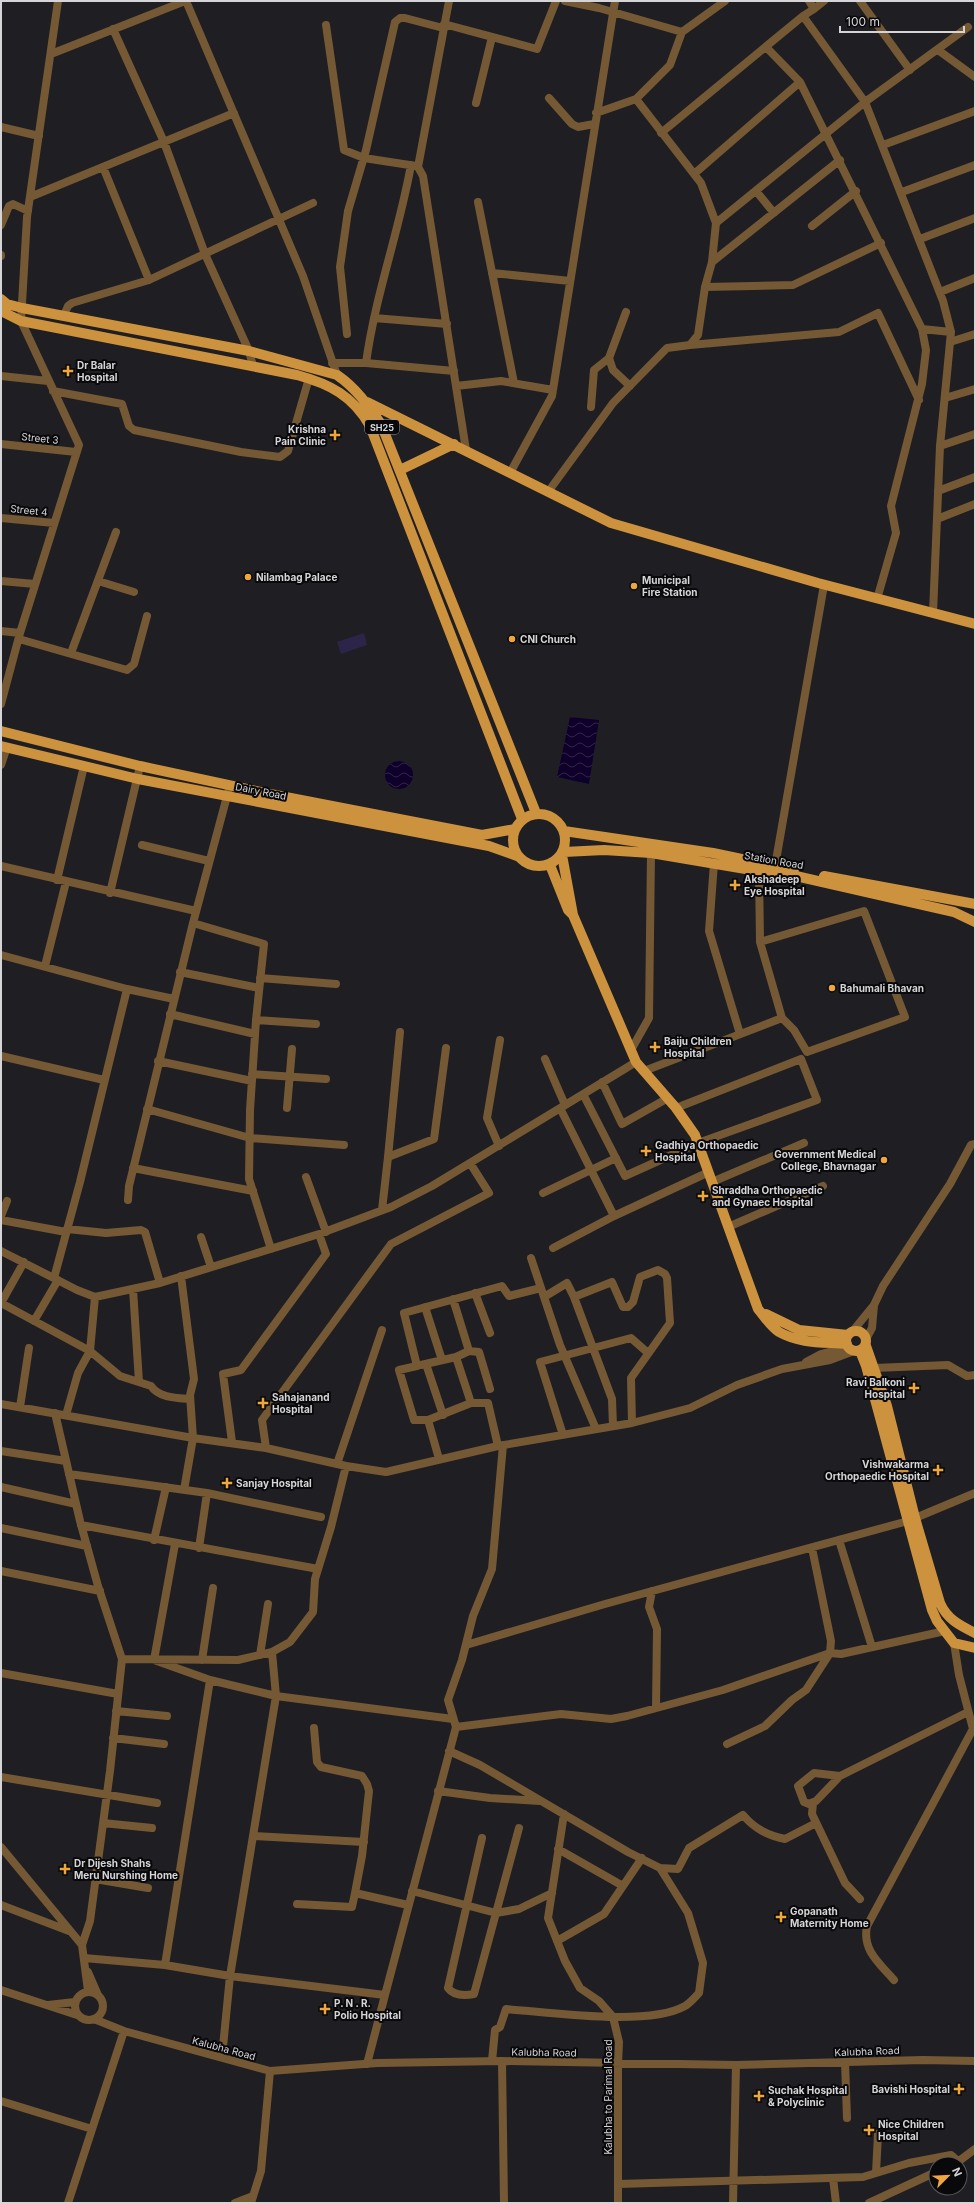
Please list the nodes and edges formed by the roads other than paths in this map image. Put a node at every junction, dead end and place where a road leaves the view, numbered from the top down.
1 (58, 1) edge
2 (185, 1) edge
3 (449, 1) edge
4 (556, 1) edge
5 (565, 1) edge
6 (615, 1) edge
7 (725, 1) edge
8 (809, 1) edge
9 (824, 1) edge
10 (860, 1) edge
11 (814, 9) junction
12 (612, 12) junction
13 (803, 16) junction
14 (326, 25) dead end
15 (444, 26) junction
16 (968, 27) dead end
17 (113, 29) junction
18 (682, 32) junction
19 (492, 37) junction
20 (766, 47) junction
21 (938, 50) junction
22 (50, 54) junction
23 (910, 70) junction
24 (975, 77) edge
25 (800, 82) junction
26 (549, 98) dead end
27 (636, 99) junction
28 (865, 102) junction
29 (476, 103) dead end
30 (975, 111) edge
31 (234, 113) junction
32 (596, 113) junction
33 (594, 124) junction
34 (1, 127) edge
35 (660, 133) junction
36 (827, 133) junction
37 (39, 136) junction
38 (164, 142) junction
39 (883, 145) junction
40 (364, 158) junction
41 (840, 160) junction
42 (975, 165) edge
43 (414, 166) junction
44 (103, 167) junction
45 (694, 174) junction
46 (756, 191) junction
47 (856, 191) junction
48 (902, 192) junction
49 (30, 197) junction
50 (478, 202) dead end
51 (313, 203) dead end
52 (28, 211) junction
53 (774, 213) junction
54 (975, 218) edge
55 (279, 219) junction
56 (716, 223) junction
57 (1, 225) edge
58 (812, 226) dead end
59 (920, 239) junction
60 (881, 243) junction
61 (205, 254) junction
62 (712, 262) junction
63 (492, 273) junction
64 (975, 278) edge
65 (149, 280) junction
66 (570, 281) junction
67 (705, 287) junction
68 (940, 292) junction
69 (1, 299) edge
70 (22, 308) junction
71 (1, 311) edge
72 (626, 312) dead end
73 (64, 315) junction
74 (374, 318) junction
75 (21, 321) junction
76 (447, 324) junction
77 (922, 329) junction
78 (951, 332) junction
79 (347, 334) dead end
80 (975, 334) edge
81 (950, 342) junction
82 (690, 345) junction
83 (249, 351) junction
84 (609, 358) junction
85 (332, 363) junction
86 (366, 363) junction
87 (253, 366) junction
88 (454, 371) junction
89 (337, 375) junction
90 (1, 376) edge
91 (309, 378) junction
92 (48, 381) junction
93 (514, 383) junction
94 (456, 386) junction
95 (630, 386) junction
96 (975, 389) edge
97 (553, 390) junction
98 (53, 391) junction
99 (945, 398) junction
100 (919, 400) junction
101 (352, 401) junction
102 (366, 402) junction
103 (591, 406) dead end
104 (975, 434) edge
105 (1, 444) edge
106 (454, 444) junction
107 (940, 446) junction
108 (466, 450) junction
109 (76, 452) junction
110 (400, 470) junction
111 (510, 472) junction
112 (975, 477) edge
113 (938, 491) junction
114 (548, 492) junction
115 (975, 504) edge
116 (1, 518) edge
117 (937, 519) junction
118 (54, 523) junction
119 (116, 532) dead end
120 (1, 581) edge
121 (98, 581) junction
122 (35, 584) junction
123 (824, 585) junction
124 (134, 592) dead end
125 (877, 598) junction
126 (933, 613) junction
127 (147, 616) dead end
128 (975, 624) edge
129 (1, 631) edge
130 (20, 636) junction
131 (71, 654) junction
132 (1, 704) edge
133 (1, 731) edge
134 (4, 747) edge
135 (1, 765) edge
136 (84, 766) junction
137 (140, 766) junction
138 (138, 779) junction
139 (230, 785) junction
140 (227, 797) junction
141 (536, 813) junction
142 (522, 819) junction
143 (515, 829) junction
144 (564, 831) junction
145 (142, 845) dead end
146 (563, 853) junction
147 (651, 853) junction
148 (518, 856) junction
149 (209, 861) junction
150 (714, 863) junction
151 (550, 865) junction
152 (1, 866) edge
153 (774, 870) junction
154 (758, 871) junction
155 (57, 880) junction
156 (66, 882) junction
157 (110, 893) junction
158 (975, 904) edge
159 (196, 911) junction
160 (573, 914) junction
161 (975, 922) edge
162 (192, 923) junction
163 (760, 942) junction
164 (1, 955) edge
165 (45, 966) junction
166 (180, 972) junction
167 (260, 978) junction
168 (336, 984) dead end
169 (259, 988) junction
170 (127, 989) junction
171 (174, 999) junction
172 (170, 1014) junction
173 (782, 1018) junction
174 (256, 1020) junction
175 (316, 1024) dead end
176 (400, 1032) dead end
177 (255, 1034) junction
178 (740, 1034) junction
179 (500, 1040) dead end
180 (446, 1048) dead end
181 (292, 1049) dead end
182 (631, 1050) junction
183 (1, 1056) edge
184 (545, 1059) dead end
185 (158, 1061) junction
186 (636, 1062) junction
187 (644, 1071) junction
188 (289, 1077) junction
189 (252, 1078) junction
190 (326, 1079) dead end
191 (104, 1080) junction
192 (602, 1082) junction
193 (583, 1094) junction
194 (668, 1098) junction
195 (563, 1106) junction
196 (287, 1108) dead end
197 (676, 1108) junction
198 (147, 1109) junction
199 (250, 1138) junction
200 (804, 1142) dead end
201 (698, 1143) junction
202 (975, 1144) edge
203 (344, 1145) dead end
204 (499, 1146) junction
205 (388, 1157) junction
206 (616, 1158) junction
207 (470, 1163) junction
208 (133, 1168) junction
209 (590, 1170) junction
210 (306, 1177) dead end
211 (711, 1177) junction
212 (823, 1186) dead end
213 (253, 1191) junction
214 (543, 1194) dead end
215 (128, 1200) dead end
216 (7, 1201) dead end
217 (382, 1210) junction
218 (1, 1216) edge
219 (614, 1216) junction
220 (1, 1220) edge
221 (728, 1227) junction
222 (67, 1231) junction
223 (323, 1233) junction
224 (201, 1237) dead end
225 (553, 1248) dead end
226 (271, 1249) junction
227 (1, 1251) edge
228 (531, 1258) dead end
229 (24, 1262) junction
230 (211, 1267) junction
231 (181, 1276) junction
232 (56, 1279) junction
233 (160, 1283) junction
234 (541, 1288) junction
235 (132, 1289) junction
236 (475, 1292) junction
237 (95, 1297) junction
238 (544, 1297) junction
239 (574, 1297) junction
240 (453, 1299) junction
241 (1, 1303) edge
242 (874, 1305) junction
243 (424, 1307) junction
244 (34, 1321) junction
245 (382, 1330) dead end
246 (490, 1333) dead end
247 (855, 1343) junction
248 (592, 1347) junction
249 (29, 1348) dead end
250 (469, 1351) junction
251 (90, 1352) junction
252 (648, 1353) junction
253 (564, 1355) junction
254 (456, 1357) junction
255 (442, 1360) junction
256 (426, 1364) junction
257 (417, 1366) junction
258 (874, 1368) junction
259 (975, 1375) edge
260 (139, 1382) junction
261 (490, 1389) dead end
262 (190, 1399) junction
263 (470, 1403) junction
264 (1, 1404) edge
265 (20, 1407) junction
266 (55, 1413) junction
267 (66, 1415) junction
268 (443, 1415) junction
269 (428, 1420) junction
270 (632, 1422) junction
271 (613, 1426) junction
272 (596, 1429) junction
273 (563, 1435) junction
274 (193, 1438) junction
275 (232, 1442) junction
276 (500, 1446) junction
277 (266, 1448) junction
278 (1, 1451) edge
279 (439, 1459) junction
280 (66, 1461) junction
281 (337, 1464) junction
282 (346, 1466) junction
283 (69, 1474) junction
284 (1, 1487) edge
285 (166, 1487) junction
286 (184, 1490) junction
287 (207, 1493) junction
288 (975, 1493) edge
289 (76, 1504) junction
290 (321, 1517) dead end
291 (912, 1520) junction
292 (81, 1525) junction
293 (1, 1528) edge
294 (154, 1540) junction
295 (839, 1540) junction
296 (175, 1544) junction
297 (87, 1546) junction
298 (199, 1548) junction
299 (812, 1548) junction
300 (318, 1569) junction
301 (1, 1571) edge
302 (212, 1588) dead end
303 (100, 1591) junction
304 (652, 1591) junction
305 (268, 1604) dead end
306 (947, 1615) junction
307 (943, 1629) junction
308 (975, 1633) edge
309 (954, 1643) junction
310 (466, 1645) junction
311 (872, 1647) junction
312 (975, 1648) edge
313 (272, 1652) junction
314 (830, 1653) junction
315 (260, 1655) junction
316 (122, 1659) junction
317 (154, 1660) junction
318 (202, 1660) junction
319 (1, 1673) edge
320 (210, 1680) junction
321 (118, 1694) junction
322 (276, 1696) junction
323 (656, 1708) junction
324 (116, 1711) junction
325 (968, 1712) junction
326 (167, 1716) dead end
327 (454, 1722) junction
328 (314, 1728) dead end
329 (974, 1730) edge
330 (113, 1738) junction
331 (164, 1744) dead end
332 (727, 1744) dead end
333 (449, 1750) junction
334 (840, 1776) junction
335 (1, 1777) edge
336 (438, 1791) junction
337 (106, 1794) junction
338 (542, 1801) junction
339 (157, 1803) dead end
340 (812, 1803) junction
341 (564, 1814) junction
342 (103, 1823) junction
343 (816, 1823) junction
344 (152, 1828) dead end
345 (519, 1828) dead end
346 (253, 1836) junction
347 (482, 1838) dead end
348 (364, 1842) junction
349 (1, 1847) edge
350 (558, 1849) junction
351 (642, 1858) junction
352 (660, 1868) junction
353 (95, 1879) junction
354 (623, 1886) junction
355 (148, 1888) dead end
356 (412, 1891) junction
357 (355, 1893) junction
358 (552, 1893) junction
359 (860, 1899) dead end
360 (297, 1904) dead end
361 (1, 1905) edge
362 (408, 1905) junction
363 (466, 1906) junction
364 (496, 1913) junction
365 (71, 1932) junction
366 (557, 1941) junction
367 (82, 1945) junction
368 (85, 1962) junction
369 (165, 1965) junction
370 (230, 1976) junction
371 (894, 1980) dead end
372 (1, 1990) edge
373 (88, 1991) junction
374 (98, 1995) junction
375 (385, 1995) junction
376 (75, 2002) junction
377 (46, 2006) junction
378 (102, 2011) junction
379 (78, 2015) junction
380 (613, 2017) junction
381 (94, 2019) junction
382 (121, 2030) junction
383 (222, 2057) junction
384 (975, 2060) edge
385 (492, 2061) junction
386 (502, 2061) junction
387 (845, 2062) junction
388 (367, 2064) junction
389 (618, 2064) junction
390 (736, 2065) junction
391 (270, 2071) junction
392 (1, 2101) edge
393 (847, 2118) dead end
394 (92, 2129) junction
395 (878, 2134) dead end
396 (975, 2149) edge
397 (966, 2156) edge
398 (928, 2159) edge
399 (876, 2173) junction
400 (928, 2176) edge
401 (833, 2178) junction
402 (734, 2179) junction
403 (618, 2184) junction
404 (252, 2200) edge
405 (68, 2203) edge
406 (235, 2203) edge
407 (504, 2203) edge
408 (618, 2203) edge
409 (733, 2203) edge
410 (836, 2203) edge
411 (869, 2203) edge

1 - 22 street
2 - 17 street
2 - 31 street
3 - 15 street
4 - 19 street
5 - 12 street
6 - 12 street
7 - 18 street
8 - 11 street
9 - 11 street
10 - 23 street
11 - 13 street
12 - 18 street
12 - 32 street
13 - 20 street
13 - 28 street
14 - 40 street
15 - 19 street
15 - 40 street
15 - 43 street
16 - 21 street
17 - 22 street
17 - 38 street
18 - 27 street
19 - 29 street
20 - 25 street
20 - 35 street
21 - 23 street
21 - 24 street
22 - 37 street
23 - 28 street
25 - 36 street
25 - 45 street
26 - 33 street
27 - 32 street
27 - 35 street
28 - 36 street
28 - 39 street
30 - 39 street
31 - 38 street
31 - 55 street
32 - 33 street
33 - 66 street
34 - 37 street
35 - 45 street
36 - 41 street
36 - 46 street
37 - 49 street
38 - 44 street
38 - 61 street
39 - 48 street
40 - 43 street
40 - 79 street
41 - 47 street
41 - 53 street
42 - 48 street
43 - 74 street
43 - 76 street
44 - 49 street
44 - 65 street
45 - 56 street
46 - 53 street
46 - 56 street
47 - 58 street
47 - 60 street
48 - 59 street
49 - 52 street
50 - 63 street
51 - 55 street
52 - 57 street
52 - 70 street
53 - 62 street
54 - 59 street
55 - 61 street
55 - 85 street
56 - 62 street
59 - 68 street
60 - 67 street
60 - 77 street
61 - 65 street
61 - 83 street
62 - 67 street
63 - 66 street
63 - 93 street
64 - 68 street
65 - 73 street
66 - 97 street
67 - 82 street
68 - 78 street
69 - 70 main road, SH25
70 - 73 main road, SH25
70 - 75 street
71 - 75 main road, SH25
72 - 84 street
73 - 83 main road, SH25
74 - 76 street
74 - 86 street
75 - 87 main road, SH25
75 - 92 street
76 - 88 street
77 - 78 street
77 - 100 street
78 - 81 street
80 - 81 street
81 - 99 street
82 - 95 street
82 - 100 street
83 - 87 street
83 - 89 main road, SH25
84 - 95 street
84 - 103 street
85 - 86 street
85 - 89 street
86 - 88 street
87 - 91 main road, SH25
88 - 94 street
89 - 102 main road, SH25
90 - 92 street
91 - 98 street
91 - 101 main road, SH25
92 - 98 street
93 - 94 street
93 - 97 street
94 - 108 street
95 - 114 street
96 - 99 street
97 - 111 street
98 - 109 street
99 - 107 street
100 - 125 street
101 - 102 main road, SH25
101 - 142 main road
102 - 106 main road, SH25
102 - 110 main road, SH25
104 - 107 street
105 - 109 street, Street 3
106 - 108 main road, SH25
106 - 110 main road
107 - 113 street
108 - 111 main road, SH25
109 - 118 street
110 - 141 main road, SH25
111 - 114 main road, SH25
112 - 113 street
113 - 117 street
114 - 123 main road, SH25
115 - 117 street
116 - 118 street, Street 4
117 - 126 street
118 - 122 street
119 - 121 street
120 - 122 street
121 - 124 street
121 - 131 street
122 - 130 street
123 - 125 main road, SH25
123 - 153 street
125 - 126 main road, SH25
126 - 128 main road, SH25
127 - 131 street
129 - 130 street
130 - 131 street
130 - 132 street
133 - 137 main road, Dairy Road
134 - 135 street
134 - 136 main road, Dairy Road
136 - 138 main road, Dairy Road
136 - 155 street
137 - 138 street
137 - 139 main road, Dairy Road
138 - 140 main road, Dairy Road
138 - 157 street
139 - 140 street
139 - 143 main road, Dairy Road
140 - 148 main road, Dairy Road
140 - 149 street
141 - 142 main road
141 - 144 main road
142 - 143 main road
143 - 148 main road
144 - 146 main road
144 - 153 main road
145 - 149 street
146 - 147 main road, Station Road
146 - 151 main road
146 - 160 main road
147 - 150 main road, Station Road
147 - 182 street
148 - 151 main road
149 - 159 street
150 - 154 main road, Station Road
150 - 178 street
151 - 160 main road
152 - 155 street
153 - 154 main road, Station Road
153 - 158 main road
153 - 161 main road, Station Road
154 - 163 street
155 - 156 street
156 - 157 street
156 - 165 street
157 - 159 street
159 - 162 street
160 - 182 main road
162 - 166 street
162 - 167 street
163 - 173 street
163 - 173 street
164 - 165 street
165 - 170 street
166 - 169 street
166 - 171 street
167 - 168 street
167 - 169 street
169 - 174 street
170 - 171 street
170 - 191 street
171 - 172 street
172 - 177 street
172 - 185 street
173 - 178 street
174 - 175 street
174 - 177 street
176 - 205 street
177 - 189 street
178 - 187 street
179 - 204 street
180 - 205 street
181 - 188 street
182 - 186 main road
183 - 191 street
184 - 195 street
185 - 189 street
185 - 198 street
186 - 187 main road
186 - 192 street
187 - 194 main road
188 - 189 street
188 - 190 street
188 - 196 street
189 - 199 street
191 - 222 street
192 - 193 street
192 - 194 street
193 - 195 street
193 - 206 street
194 - 197 main road
195 - 204 street
195 - 209 street
197 - 201 main road
197 - 201 street
198 - 199 street
198 - 208 street
199 - 203 street
199 - 213 street
200 - 211 street
201 - 206 street
201 - 211 main road
202 - 242 street
204 - 207 street
205 - 217 street
206 - 209 street
207 - 217 street
207 - 277 street
208 - 213 street
208 - 215 street
209 - 214 street
209 - 219 street
210 - 223 street
211 - 219 street
211 - 221 main road
212 - 221 street
213 - 226 street
216 - 218 street
217 - 223 street
219 - 225 street
220 - 222 street
221 - 247 main road
222 - 232 street
222 - 233 street
223 - 226 street
223 - 275 street
224 - 230 street
226 - 230 street
227 - 229 street
228 - 234 street
229 - 232 street
229 - 241 street
230 - 231 street
231 - 233 street
231 - 262 street
232 - 237 street
232 - 244 street
233 - 235 street
234 - 236 street
234 - 238 street
235 - 237 street
235 - 260 street
236 - 240 street
236 - 246 street
237 - 251 street
238 - 239 street
238 - 253 street
239 - 248 street
239 - 252 street
240 - 243 street
240 - 250 street
241 - 244 street
242 - 247 street
242 - 247 street
243 - 255 street
243 - 257 street
244 - 251 street
245 - 281 street
247 - 258 main road
247 - 270 street
247 - 291 main road
248 - 252 street
248 - 253 street
248 - 271 street
249 - 265 street
250 - 254 street
250 - 261 street
251 - 260 street
251 - 267 street
252 - 270 street
253 - 272 street
253 - 273 street
254 - 255 street
254 - 263 street
255 - 256 street
256 - 257 street
256 - 268 street
257 - 269 street
258 - 259 street
258 - 291 main road
260 - 262 street
262 - 274 street
263 - 268 street
263 - 276 street
264 - 265 street
265 - 266 street
266 - 267 street
266 - 280 street
267 - 274 street
268 - 269 street
269 - 279 street
270 - 271 street
271 - 272 street
272 - 273 street
273 - 276 street
274 - 275 street
274 - 286 street
275 - 277 street
276 - 279 street
276 - 310 street
277 - 281 street
278 - 280 street
279 - 282 street
280 - 283 street
281 - 282 street
282 - 300 street
283 - 285 street
283 - 289 street
284 - 289 street
285 - 286 street
285 - 294 street
286 - 287 street
287 - 290 street
287 - 298 street
288 - 291 street
289 - 292 street
291 - 295 street
291 - 306 main road
291 - 307 main road
292 - 294 street
292 - 297 street
293 - 297 street
294 - 296 street
295 - 299 street
295 - 311 street
296 - 298 street
296 - 317 street
297 - 303 street
298 - 300 street
299 - 304 street
299 - 314 street
300 - 313 street
301 - 303 street
302 - 318 street
303 - 316 street
304 - 310 street
304 - 323 street
305 - 315 street
306 - 307 main road
306 - 308 main road
307 - 309 main road
307 - 311 street
309 - 312 main road
309 - 325 street
310 - 327 street
311 - 314 street
313 - 315 street
313 - 322 street
314 - 323 street
314 - 332 street
315 - 318 street
316 - 317 street
316 - 321 street
317 - 318 street
317 - 320 street
319 - 321 street
320 - 322 street
320 - 369 street
321 - 324 street
322 - 327 street
322 - 346 street
323 - 327 street
324 - 326 street
324 - 330 street
325 - 329 street
325 - 334 street
327 - 333 street
328 - 348 street
329 - 371 street
330 - 331 street
330 - 337 street
333 - 336 street
333 - 338 street
334 - 340 street
334 - 340 street
335 - 337 street
336 - 338 street
336 - 356 street
337 - 339 street
337 - 342 street
338 - 341 street
340 - 343 street
341 - 350 street
341 - 351 street
342 - 344 street
342 - 353 street
343 - 352 street
343 - 359 street
345 - 364 street
346 - 348 street
346 - 370 street
347 - 363 street
348 - 357 street
349 - 365 street
350 - 354 street
350 - 358 street
351 - 352 street
351 - 354 street
352 - 380 street
353 - 355 street
353 - 367 street
354 - 366 street
356 - 362 street
356 - 363 street
357 - 360 street
357 - 362 street
358 - 364 street
358 - 366 street, Kalubha to Parimal Road
361 - 365 street
362 - 375 street
363 - 364 street
363 - 364 street
365 - 367 street
366 - 380 street, Kalubha to Parimal Road
367 - 368 street
368 - 369 street
368 - 373 street
368 - 374 street
369 - 370 street
370 - 375 street
370 - 383 street
372 - 377 street
373 - 374 street
373 - 376 street
374 - 378 street
375 - 388 street
376 - 377 street
376 - 379 street
377 - 379 street
378 - 381 street
378 - 382 street
379 - 381 street
380 - 385 street
380 - 389 street, Kalubha to Parimal Road
381 - 382 street, Kalubha Road
382 - 383 street, Kalubha Road
382 - 394 street
383 - 391 street, Kalubha Road
384 - 387 street, Kalubha Road
385 - 386 street, Kalubha Road
385 - 388 street, Kalubha Road
386 - 389 street, Kalubha Road
386 - 407 street
387 - 390 street, Kalubha Road
387 - 393 street
388 - 391 street, Kalubha Road
389 - 390 street, Kalubha Road
389 - 403 street, Kalubha to Parimal Road
390 - 402 street
391 - 404 street
392 - 394 street
394 - 405 street
395 - 399 street
396 - 397 street
398 - 399 street
399 - 401 street
400 - 411 street
401 - 402 street
401 - 410 street
402 - 403 street
402 - 409 street
403 - 408 street, Kalubha to Parimal Road
404 - 406 street

